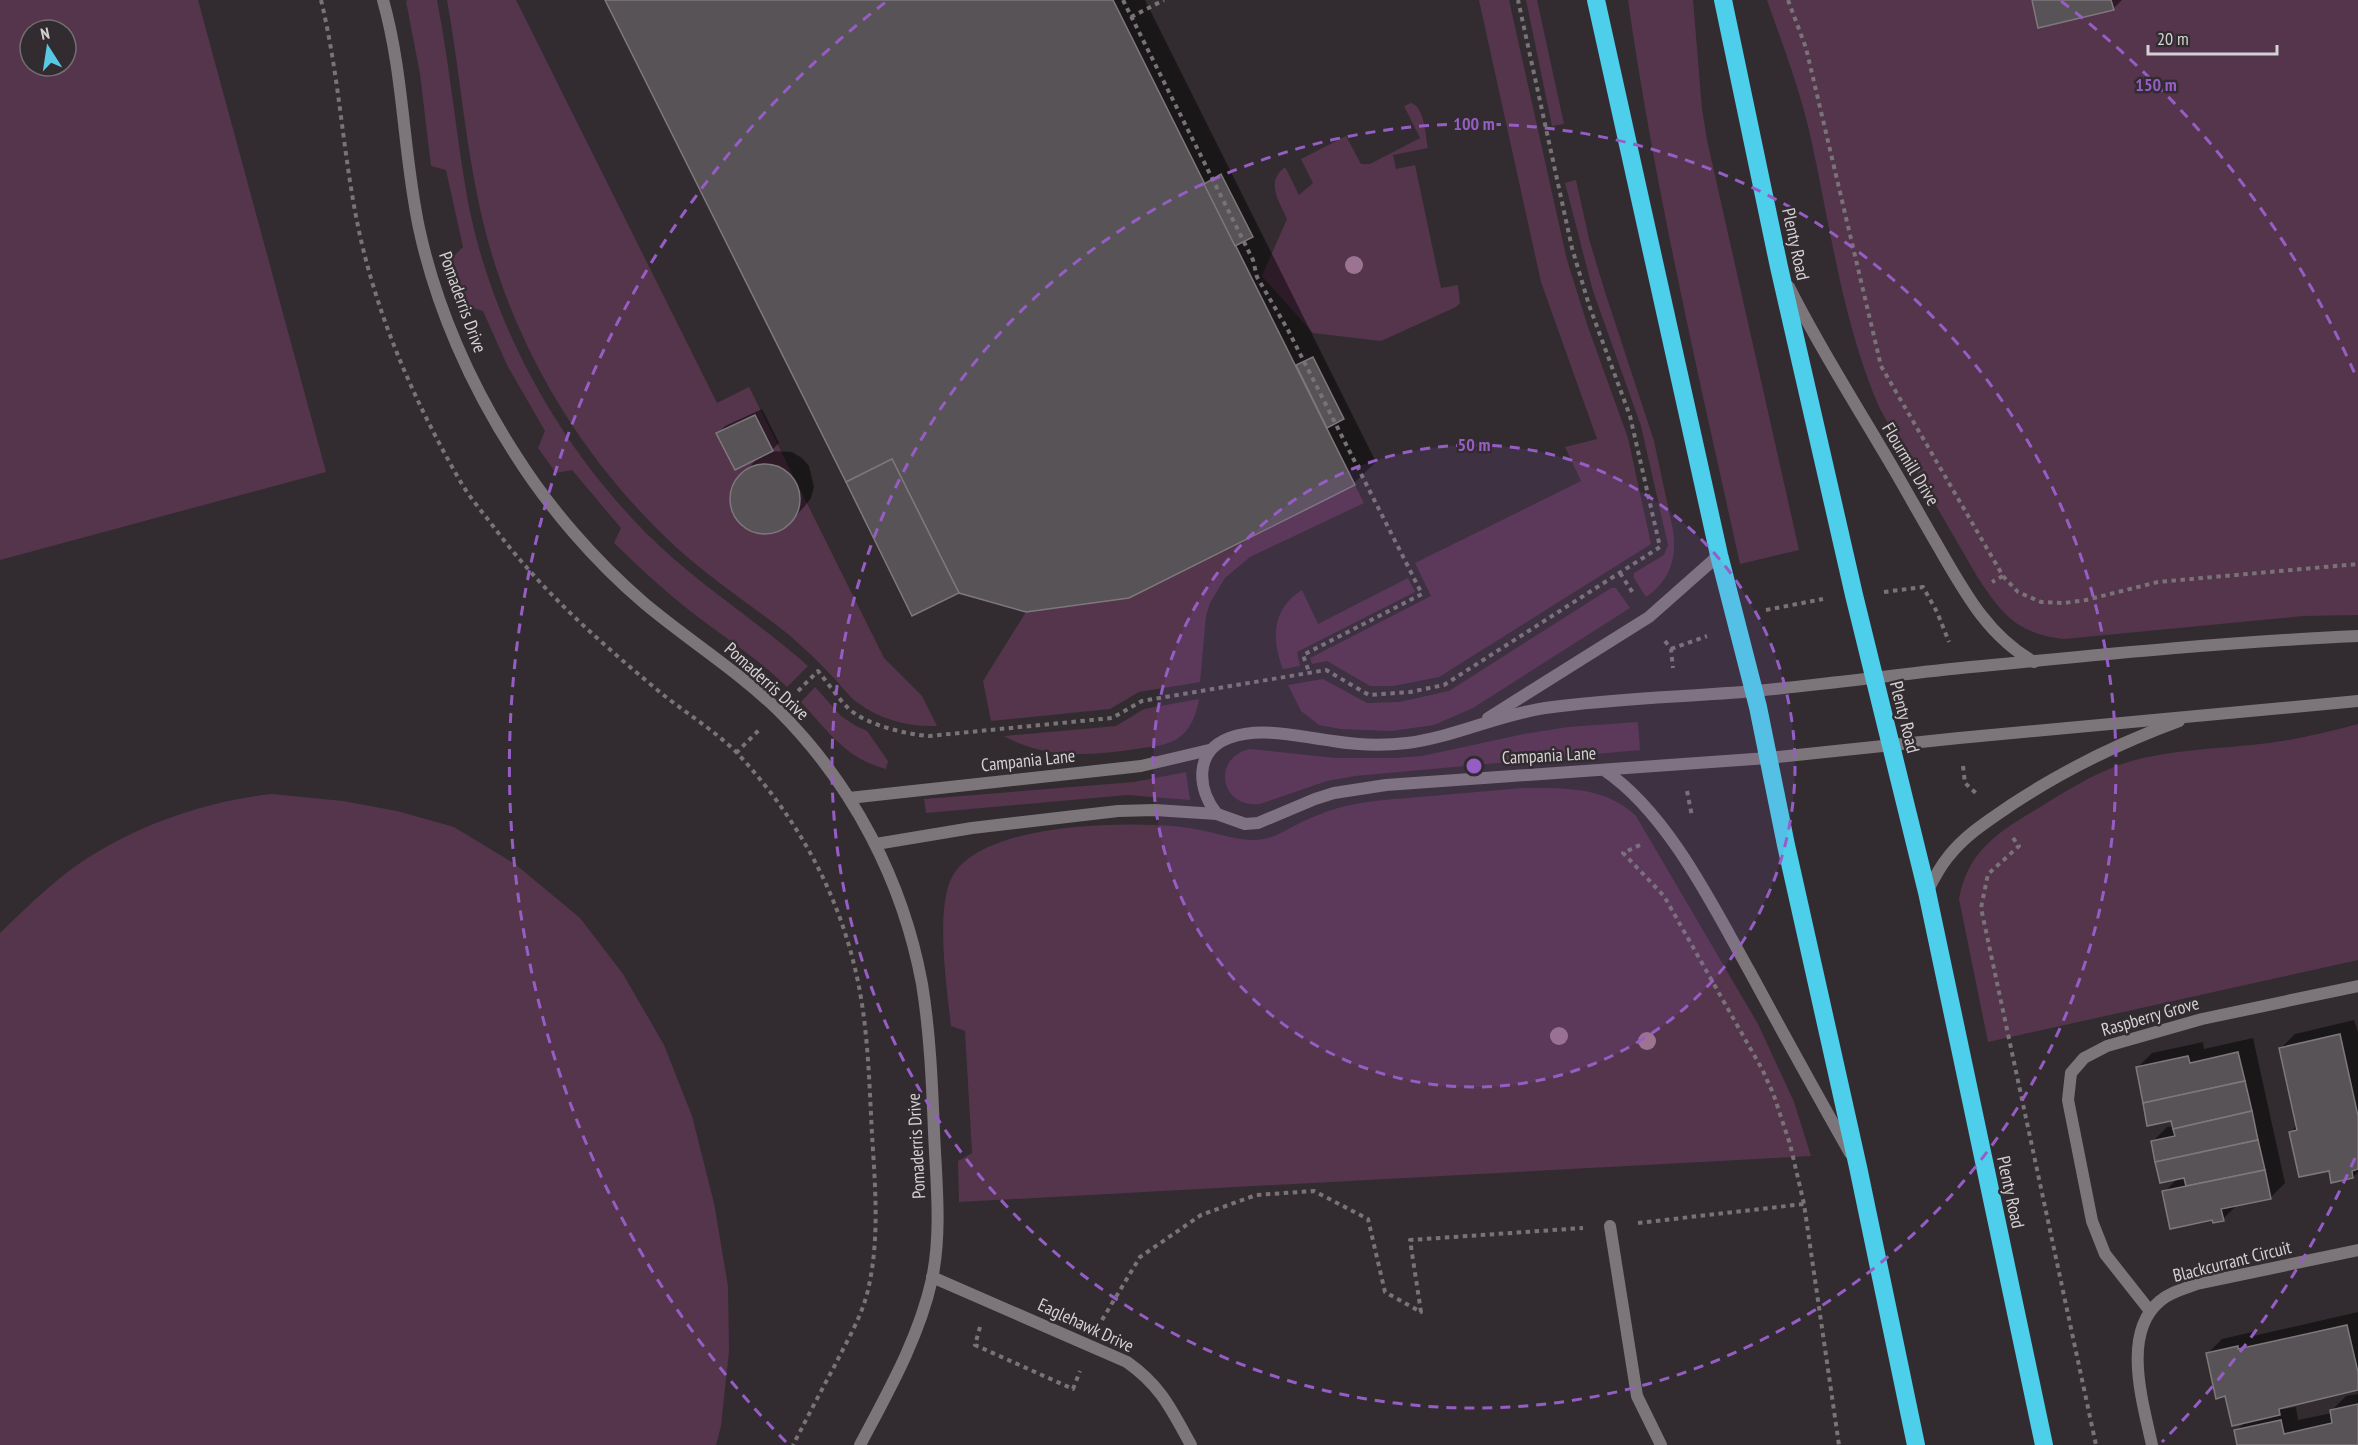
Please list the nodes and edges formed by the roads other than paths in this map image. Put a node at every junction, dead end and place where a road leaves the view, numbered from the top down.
1 (384, 0) edge
2 (1596, 0) edge
3 (1724, 0) edge
4 (1779, 267) junction
5 (1719, 555) junction
6 (2358, 636) edge
7 (2034, 662) junction
8 (1874, 678) junction
9 (1754, 691) junction
10 (2358, 701) edge
11 (2194, 716) junction
12 (1469, 729) junction
13 (1891, 745) junction
14 (1209, 750) junction
15 (1768, 758) junction
16 (1604, 770) junction
17 (849, 798) junction
18 (1217, 814) junction
19 (876, 844) junction
20 (1927, 892) junction
21 (2358, 986) edge
22 (1858, 1167) junction
23 (1610, 1226) road end
24 (2358, 1250) edge
25 (932, 1277) junction
26 (2150, 1311) junction
27 (860, 1445) edge
28 (1191, 1445) edge
29 (1661, 1445) edge
30 (1916, 1445) edge
31 (2044, 1445) edge
32 (2152, 1445) edge

1 - 17 street, Pomaderris Drive
2 - 5 highway
3 - 4 highway, Plenty Road
4 - 7 street, Flourmill Drive
4 - 8 highway, Plenty Road
5 - 9 highway
5 - 12 street
6 - 7 street
7 - 8 street
8 - 9 street, Campania Lane
8 - 13 highway, Plenty Road
9 - 12 street, Campania Lane
9 - 15 highway
10 - 11 street
11 - 13 street
11 - 20 street
12 - 14 street, Campania Lane
13 - 15 street, Campania Lane
13 - 20 highway, Plenty Road
14 - 17 street, Campania Lane
14 - 18 street
15 - 16 street, Campania Lane
15 - 22 highway
16 - 18 street, Campania Lane
16 - 22 street
17 - 19 street, Pomaderris Drive
18 - 19 street, Campania Lane
19 - 25 street, Pomaderris Drive
20 - 31 highway, Plenty Road
21 - 26 street, Raspberry Grove
22 - 30 highway
23 - 29 street
24 - 26 street, Blackcurrant Circuit
25 - 27 street, Pomaderris Drive
25 - 28 street, Eaglehawk Drive
26 - 32 street, Blackcurrant Circuit

